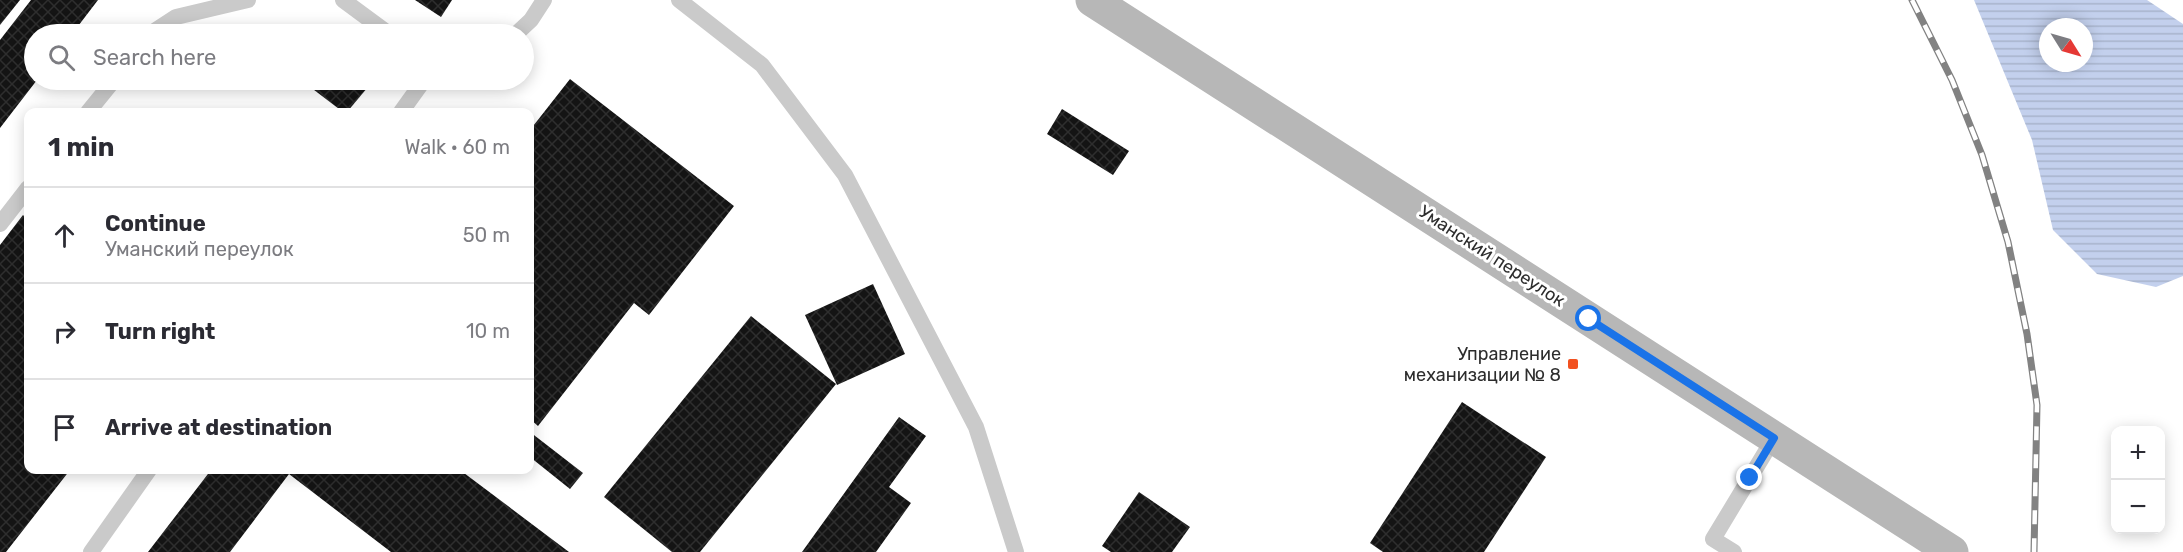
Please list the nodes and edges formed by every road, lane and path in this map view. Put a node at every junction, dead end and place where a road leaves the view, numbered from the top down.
1 (248, 0) edge
2 (343, 0) edge
3 (544, 0) edge
4 (679, 0) edge
5 (1092, 0) edge
6 (165, 24) edge
7 (375, 24) edge
8 (527, 24) edge
9 (106, 90) edge
10 (416, 90) edge
11 (91, 108) edge
12 (403, 108) edge
13 (24, 193) edge
14 (0, 224) edge
15 (1774, 438) junction
16 (146, 474) edge
17 (91, 552) edge
18 (1016, 552) edge
19 (1734, 552) edge
20 (1952, 552) edge

1 - 6 lane
2 - 7 lane
3 - 8 lane
4 - 18 lane
5 - 15 street, Уманский переулок
9 - 11 lane
10 - 12 lane
13 - 14 lane
15 - 19 lane
15 - 20 street, Уманский переулок
16 - 17 lane

